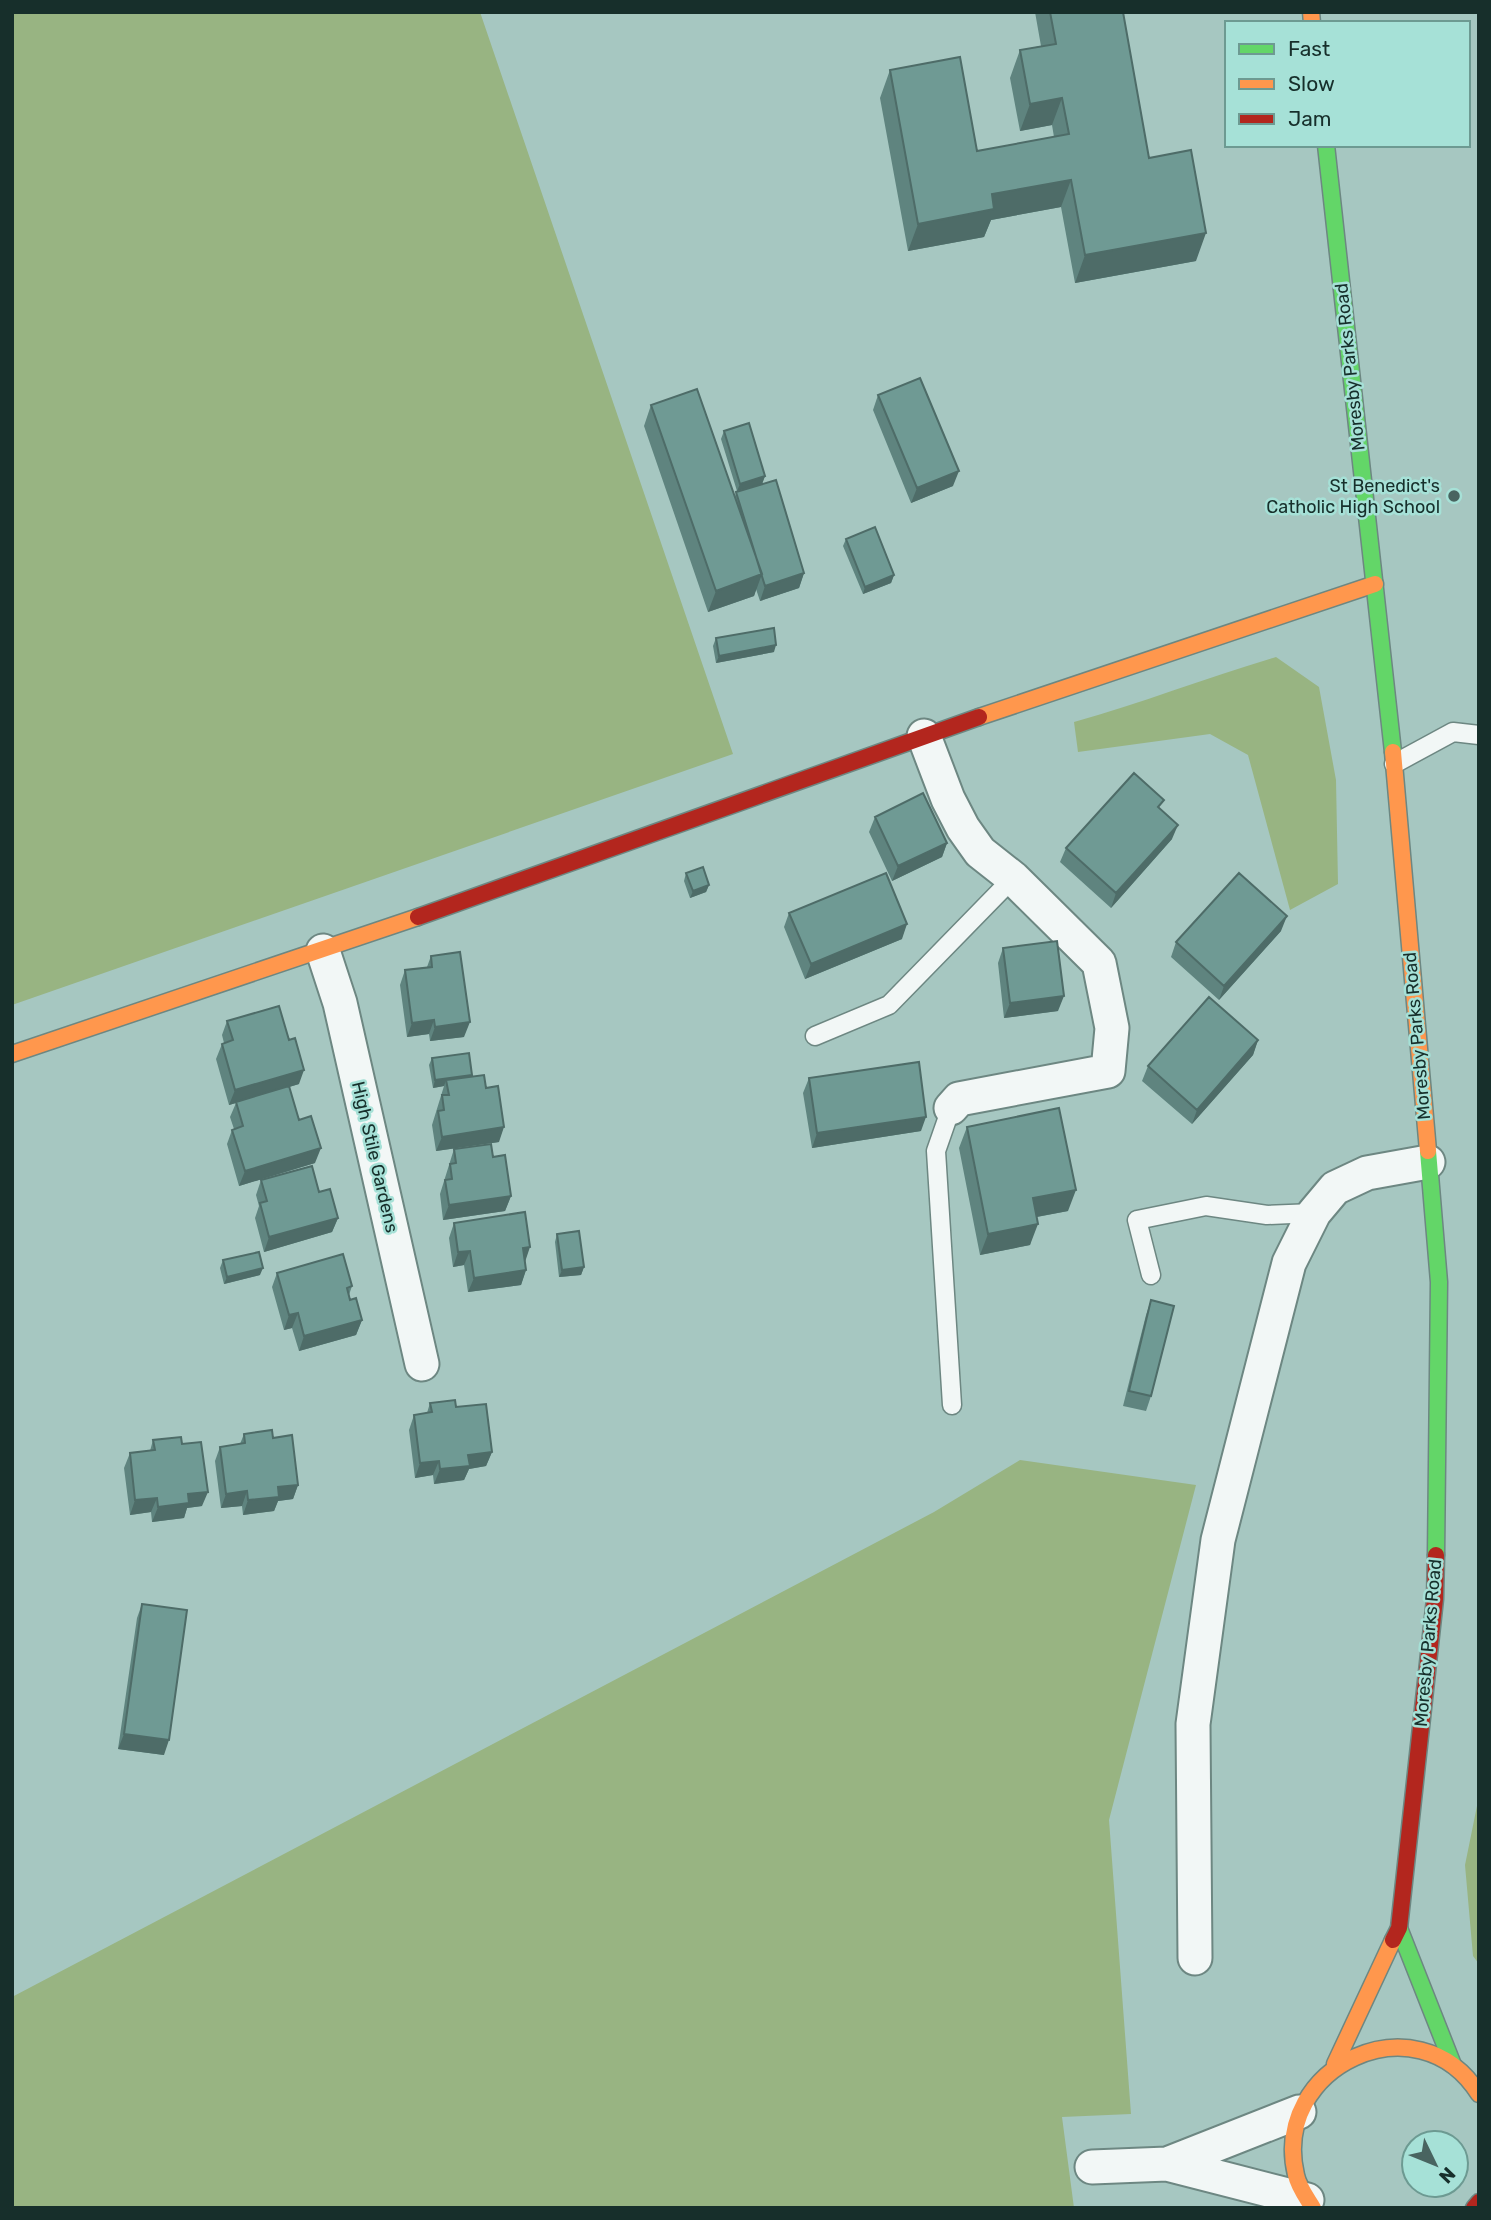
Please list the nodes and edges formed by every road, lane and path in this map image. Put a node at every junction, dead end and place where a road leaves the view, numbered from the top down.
1 (1325, 147) edge
2 (1375, 584) junction
3 (1479, 736) edge
4 (924, 737) junction
5 (1394, 764) junction
6 (1013, 878) junction
7 (323, 951) junction
8 (815, 1036) dead end
9 (12, 1054) edge
10 (951, 1108) joint
11 (1428, 1162) junction
12 (1314, 1213) junction
13 (1151, 1275) dead end
14 (422, 1364) dead end
15 (952, 1405) dead end
16 (1399, 1928) junction
17 (1195, 1958) dead end
18 (1335, 2064) junction
19 (1471, 2083) edge
20 (1298, 2112) junction
21 (1167, 2164) junction
22 (1092, 2167) dead end
23 (1479, 2202) edge
24 (1310, 2204) edge
25 (1474, 2208) edge

1 - 2 street, Moresby Parks Road
2 - 4 street
2 - 5 street, Moresby Parks Road
3 - 5 lane
4 - 6 street
4 - 7 street
5 - 11 street, Moresby Parks Road
6 - 8 lane
6 - 10 street
7 - 9 street
7 - 14 street, High Stile Gardens
10 - 15 lane
11 - 12 street
11 - 16 street, Moresby Parks Road
12 - 13 lane
12 - 17 street
16 - 18 street, Moresby Parks Road
16 - 19 street, Moresby Parks Road
18 - 19 street
18 - 20 street
20 - 21 street
20 - 24 street
21 - 22 street
21 - 24 street
23 - 25 street

